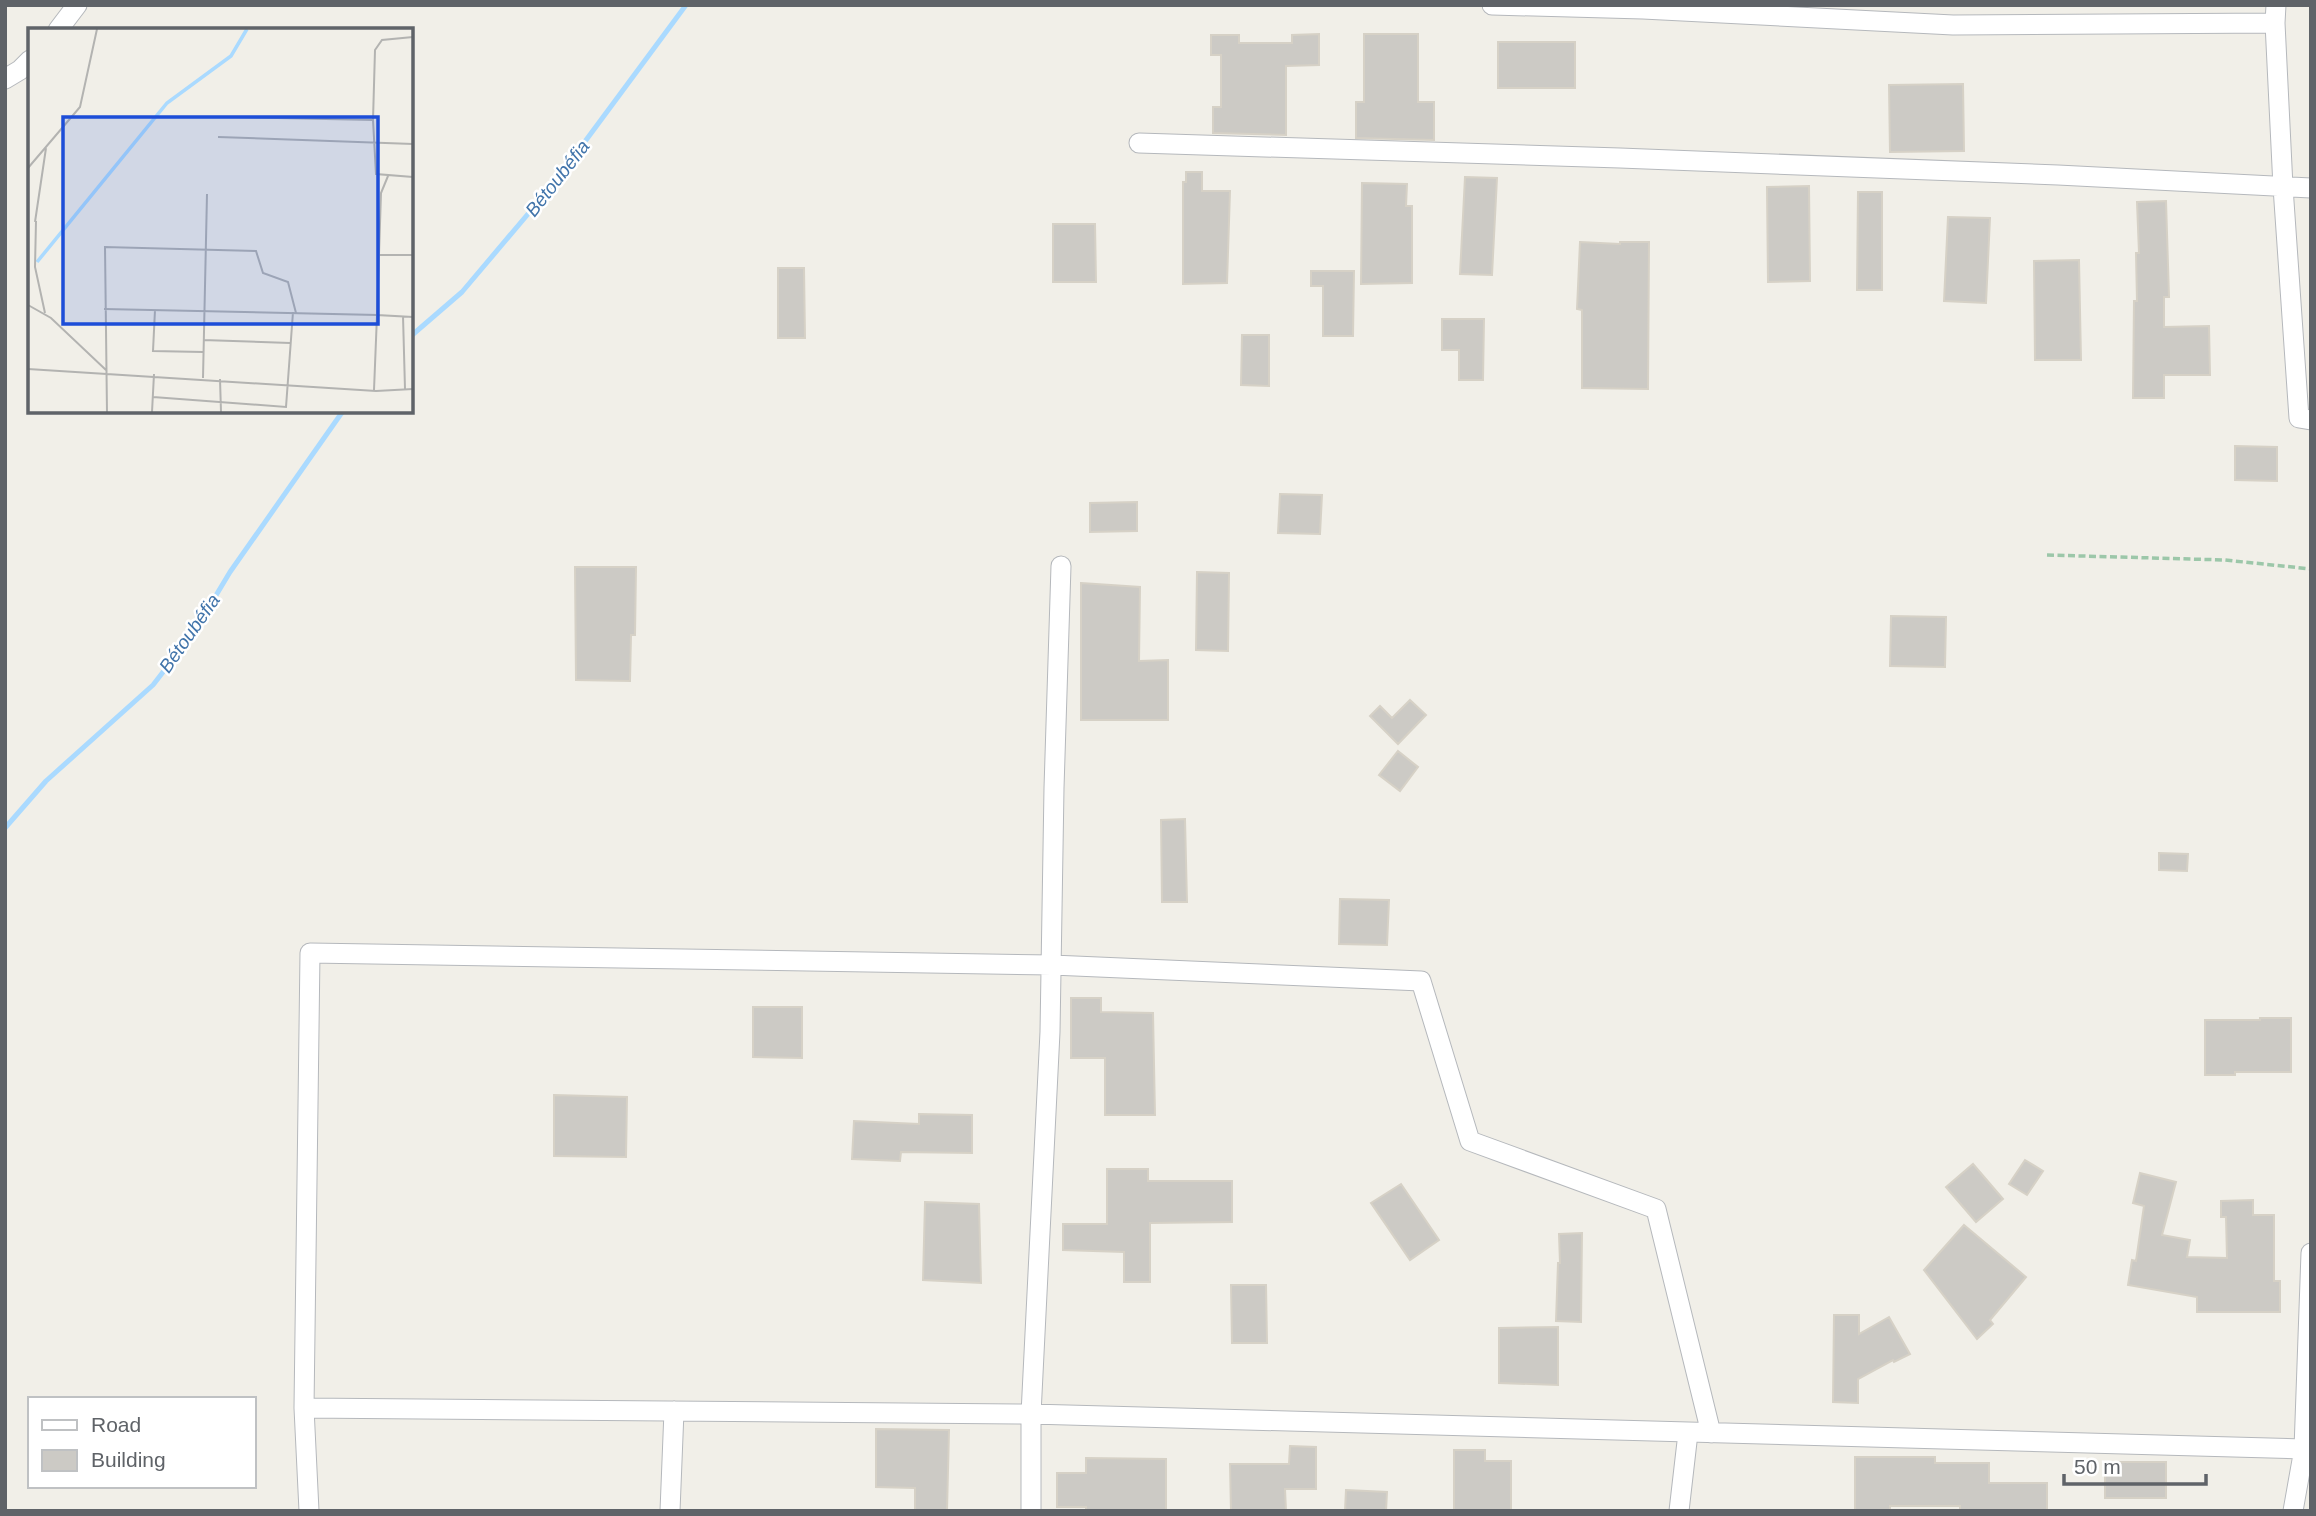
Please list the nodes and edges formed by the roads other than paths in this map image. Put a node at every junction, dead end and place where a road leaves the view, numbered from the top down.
1 (77, 5) edge
2 (1492, 5) edge
3 (2276, 14) edge
4 (60, 28) edge
5 (28, 62) edge
6 (5, 79) edge
7 (1139, 142) dead end
8 (2283, 187) junction
9 (2311, 188) edge
10 (2311, 420) edge
11 (1061, 566) dead end
12 (1052, 965) junction
13 (2311, 1253) edge
14 (304, 1408) junction
15 (674, 1411) junction
16 (1031, 1415) junction
17 (1688, 1433) junction
18 (1711, 1433) junction
19 (2307, 1450) edge
20 (309, 1511) edge
21 (670, 1511) edge
22 (1031, 1511) edge
23 (1679, 1511) edge
24 (2293, 1511) edge

1 - 4 street
2 - 3 street
3 - 8 street
5 - 6 street
7 - 8 street
8 - 9 street
8 - 10 street
11 - 12 street
12 - 14 street
12 - 16 street
12 - 18 street
13 - 19 street
14 - 15 street
14 - 20 street
15 - 16 street
15 - 21 street
16 - 17 street
16 - 22 street
17 - 18 street
17 - 23 street
18 - 19 street
19 - 24 street

